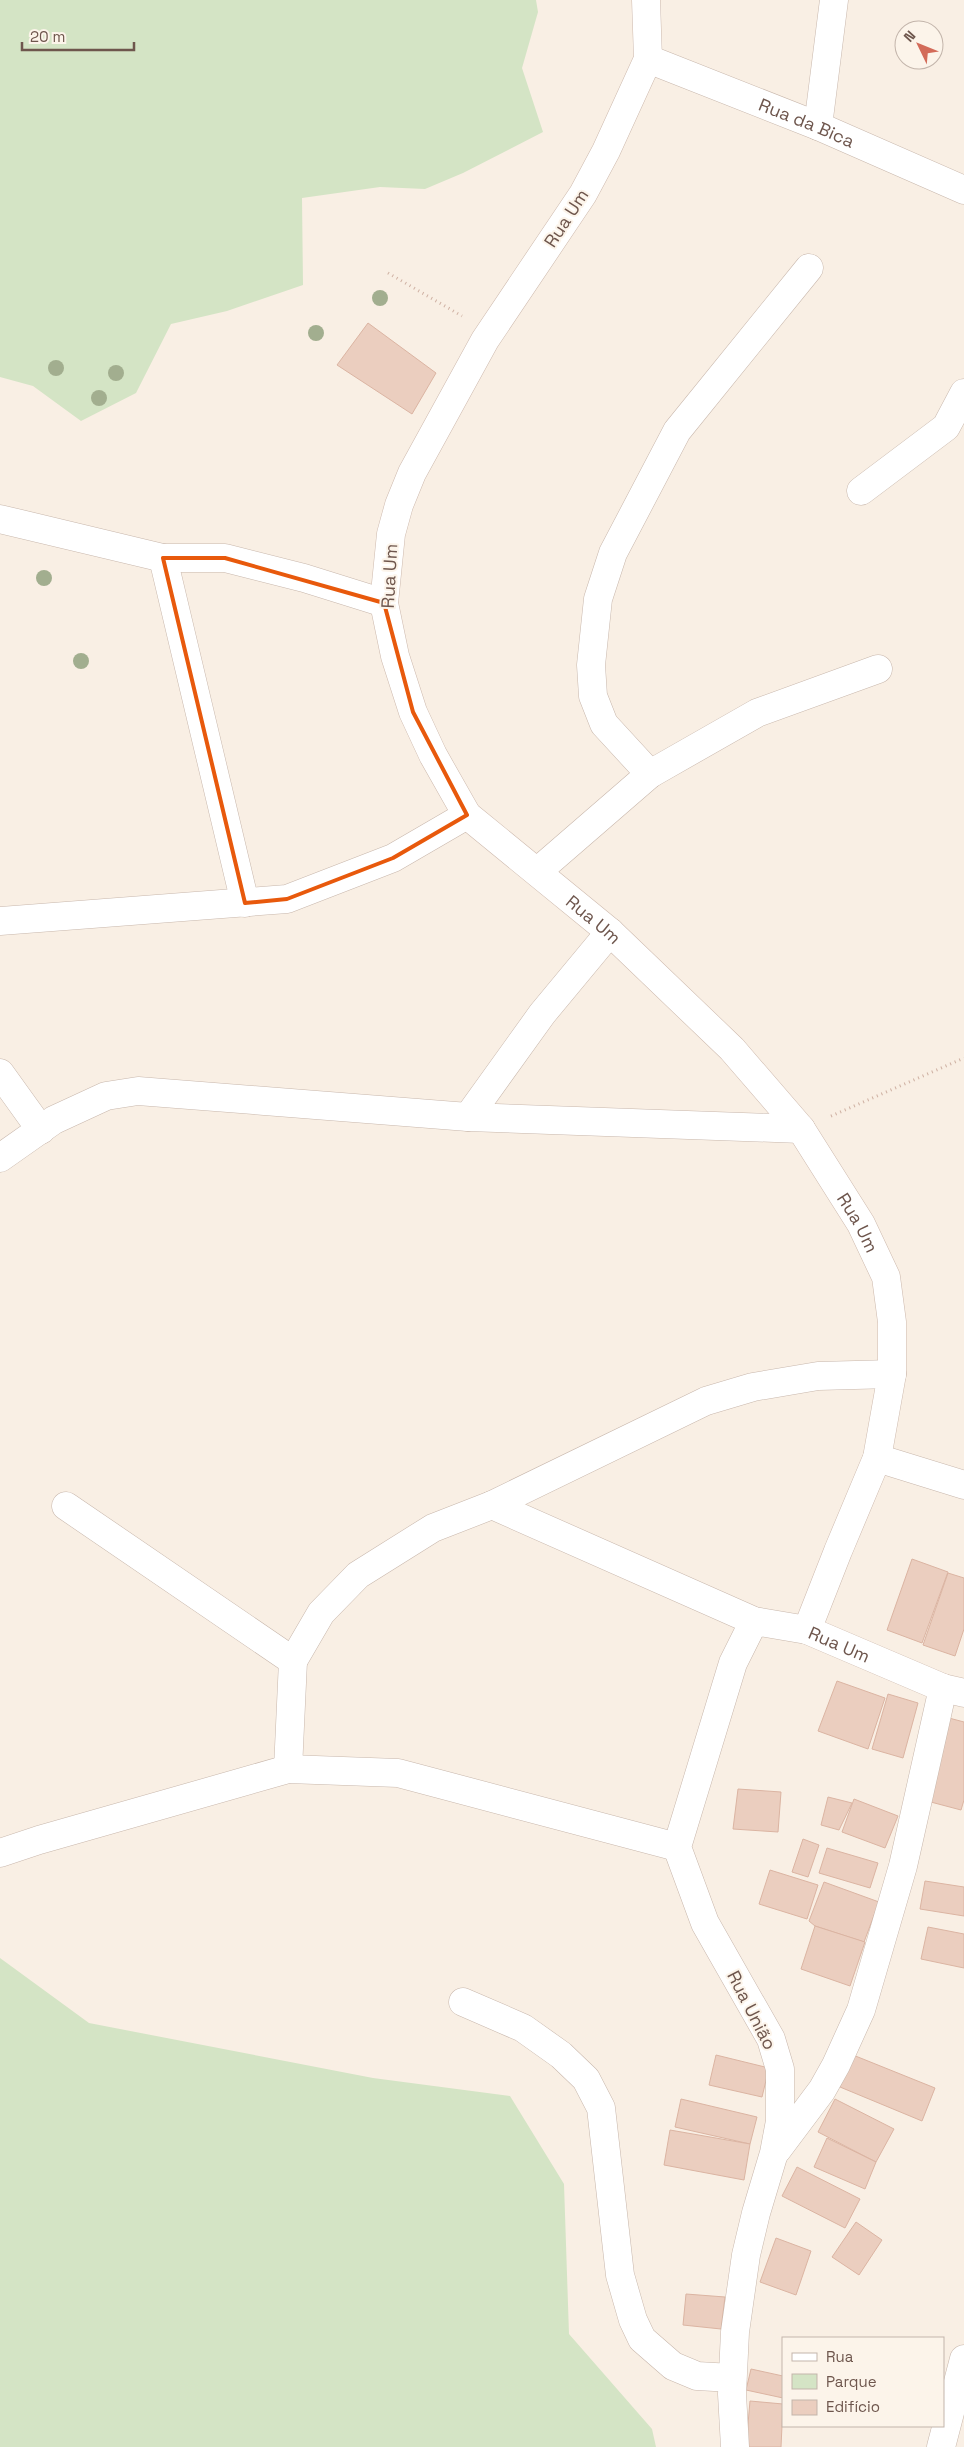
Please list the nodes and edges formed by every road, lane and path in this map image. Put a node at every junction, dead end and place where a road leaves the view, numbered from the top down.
1 (646, 0) edge
2 (834, 0) edge
3 (648, 59) junction
4 (818, 126) junction
5 (964, 190) edge
6 (809, 268) dead end
7 (388, 273) dead end
8 (490, 333) junction
9 (964, 393) edge
10 (861, 491) dead end
11 (0, 519) edge
12 (163, 558) junction
13 (384, 603) junction
14 (878, 669) dead end
15 (650, 774) junction
16 (467, 815) junction
17 (538, 871) junction
18 (245, 903) junction
19 (0, 921) edge
20 (610, 932) junction
21 (964, 1058) edge
22 (0, 1073) edge
23 (468, 1117) junction
24 (801, 1129) junction
25 (41, 1130) junction
26 (0, 1158) edge
27 (892, 1374) junction
28 (877, 1458) junction
29 (964, 1485) edge
30 (492, 1505) junction
31 (66, 1506) dead end
32 (754, 1621) junction
33 (807, 1630) junction
34 (293, 1661) junction
35 (954, 1690) edge
36 (288, 1769) junction
37 (677, 1847) junction
38 (0, 1853) edge
39 (463, 2002) dead end
40 (774, 2153) junction
41 (964, 2359) edge
42 (732, 2378) junction
43 (735, 2447) edge
44 (941, 2447) edge

1 - 3 street
2 - 4 street
3 - 4 street, Rua da Bica
3 - 8 street, Rua Um
4 - 5 street, Rua da Bica
6 - 15 street
7 - 8 path
8 - 13 street, Rua Um
9 - 10 street
11 - 12 street
12 - 13 street
12 - 18 street
13 - 16 street, Rua Um
14 - 15 street
15 - 17 street
16 - 17 street, Rua Um
16 - 18 street
17 - 20 street, Rua Um
18 - 19 street
20 - 23 street
20 - 24 street, Rua Um
21 - 24 path
22 - 25 street
23 - 24 street
23 - 25 street
24 - 27 street, Rua Um
25 - 26 street
27 - 28 street, Rua Um
27 - 30 street
28 - 29 street
28 - 33 street, Rua Um
30 - 32 street
30 - 34 street
31 - 34 street
32 - 33 street
32 - 37 street
33 - 35 street, Rua Um
34 - 36 street
35 - 40 street
36 - 37 street
36 - 38 street
37 - 40 street, Rua União
39 - 42 street
40 - 42 street, Rua União
41 - 44 street
42 - 43 street, Rua União

